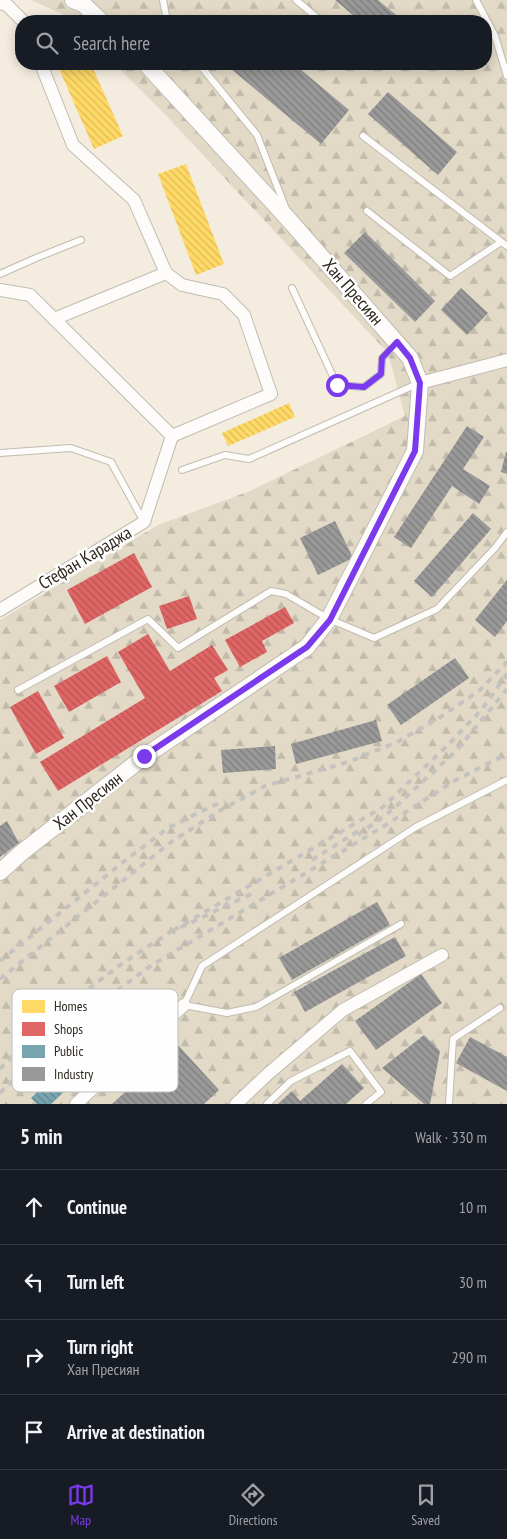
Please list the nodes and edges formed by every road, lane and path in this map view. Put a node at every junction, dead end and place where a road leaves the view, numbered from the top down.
1 (73, 0) edge
2 (163, 0) edge
3 (296, 0) edge
4 (476, 0) edge
5 (0, 3) edge
6 (17, 15) edge
7 (95, 15) edge
8 (166, 15) edge
9 (314, 15) edge
10 (484, 15) edge
11 (492, 30) edge
12 (42, 70) edge
13 (152, 70) edge
14 (204, 70) edge
15 (507, 76) edge
16 (363, 136) dead end
17 (368, 211) dead end
18 (290, 221) junction
19 (81, 240) dead end
20 (504, 244) edge
21 (166, 273) junction
22 (0, 274) edge
23 (292, 288) dead end
24 (0, 290) edge
25 (54, 319) junction
26 (397, 342) junction
27 (507, 360) edge
28 (420, 383) junction
29 (172, 436) junction
30 (0, 453) edge
31 (182, 470) dead end
32 (144, 522) junction
33 (507, 532) edge
34 (0, 610) edge
35 (330, 620) junction
36 (18, 690) dead end
37 (507, 780) edge
38 (0, 872) edge
39 (401, 924) dead end
40 (442, 955) dead end
41 (184, 1005) junction
42 (500, 1008) dead end
43 (178, 1010) edge
44 (89, 1092) edge
45 (76, 1104) edge
46 (236, 1104) edge
47 (267, 1104) edge
48 (366, 1104) edge
49 (449, 1104) edge

1 - 7 street
2 - 8 lane
3 - 9 lane
4 - 10 lane
5 - 6 street
11 - 15 lane
12 - 21 street
13 - 18 street, Хан Пресиян
14 - 18 lane
16 - 20 lane
17 - 20 lane
18 - 26 street, Хан Пресиян
19 - 22 lane
21 - 25 street
21 - 29 street
23 - 26 lane
24 - 25 street
25 - 29 street
26 - 28 street, Хан Пресиян
27 - 28 street
28 - 31 lane
28 - 35 street, Хан Пресиян
29 - 32 street, Стефан Караджа
30 - 32 lane
32 - 34 street, Стефан Караджа
33 - 35 lane
35 - 36 lane
35 - 38 street, Хан Пресиян
37 - 41 lane
39 - 41 lane
40 - 46 street
41 - 43 street
42 - 49 lane
44 - 45 street
47 - 48 lane

